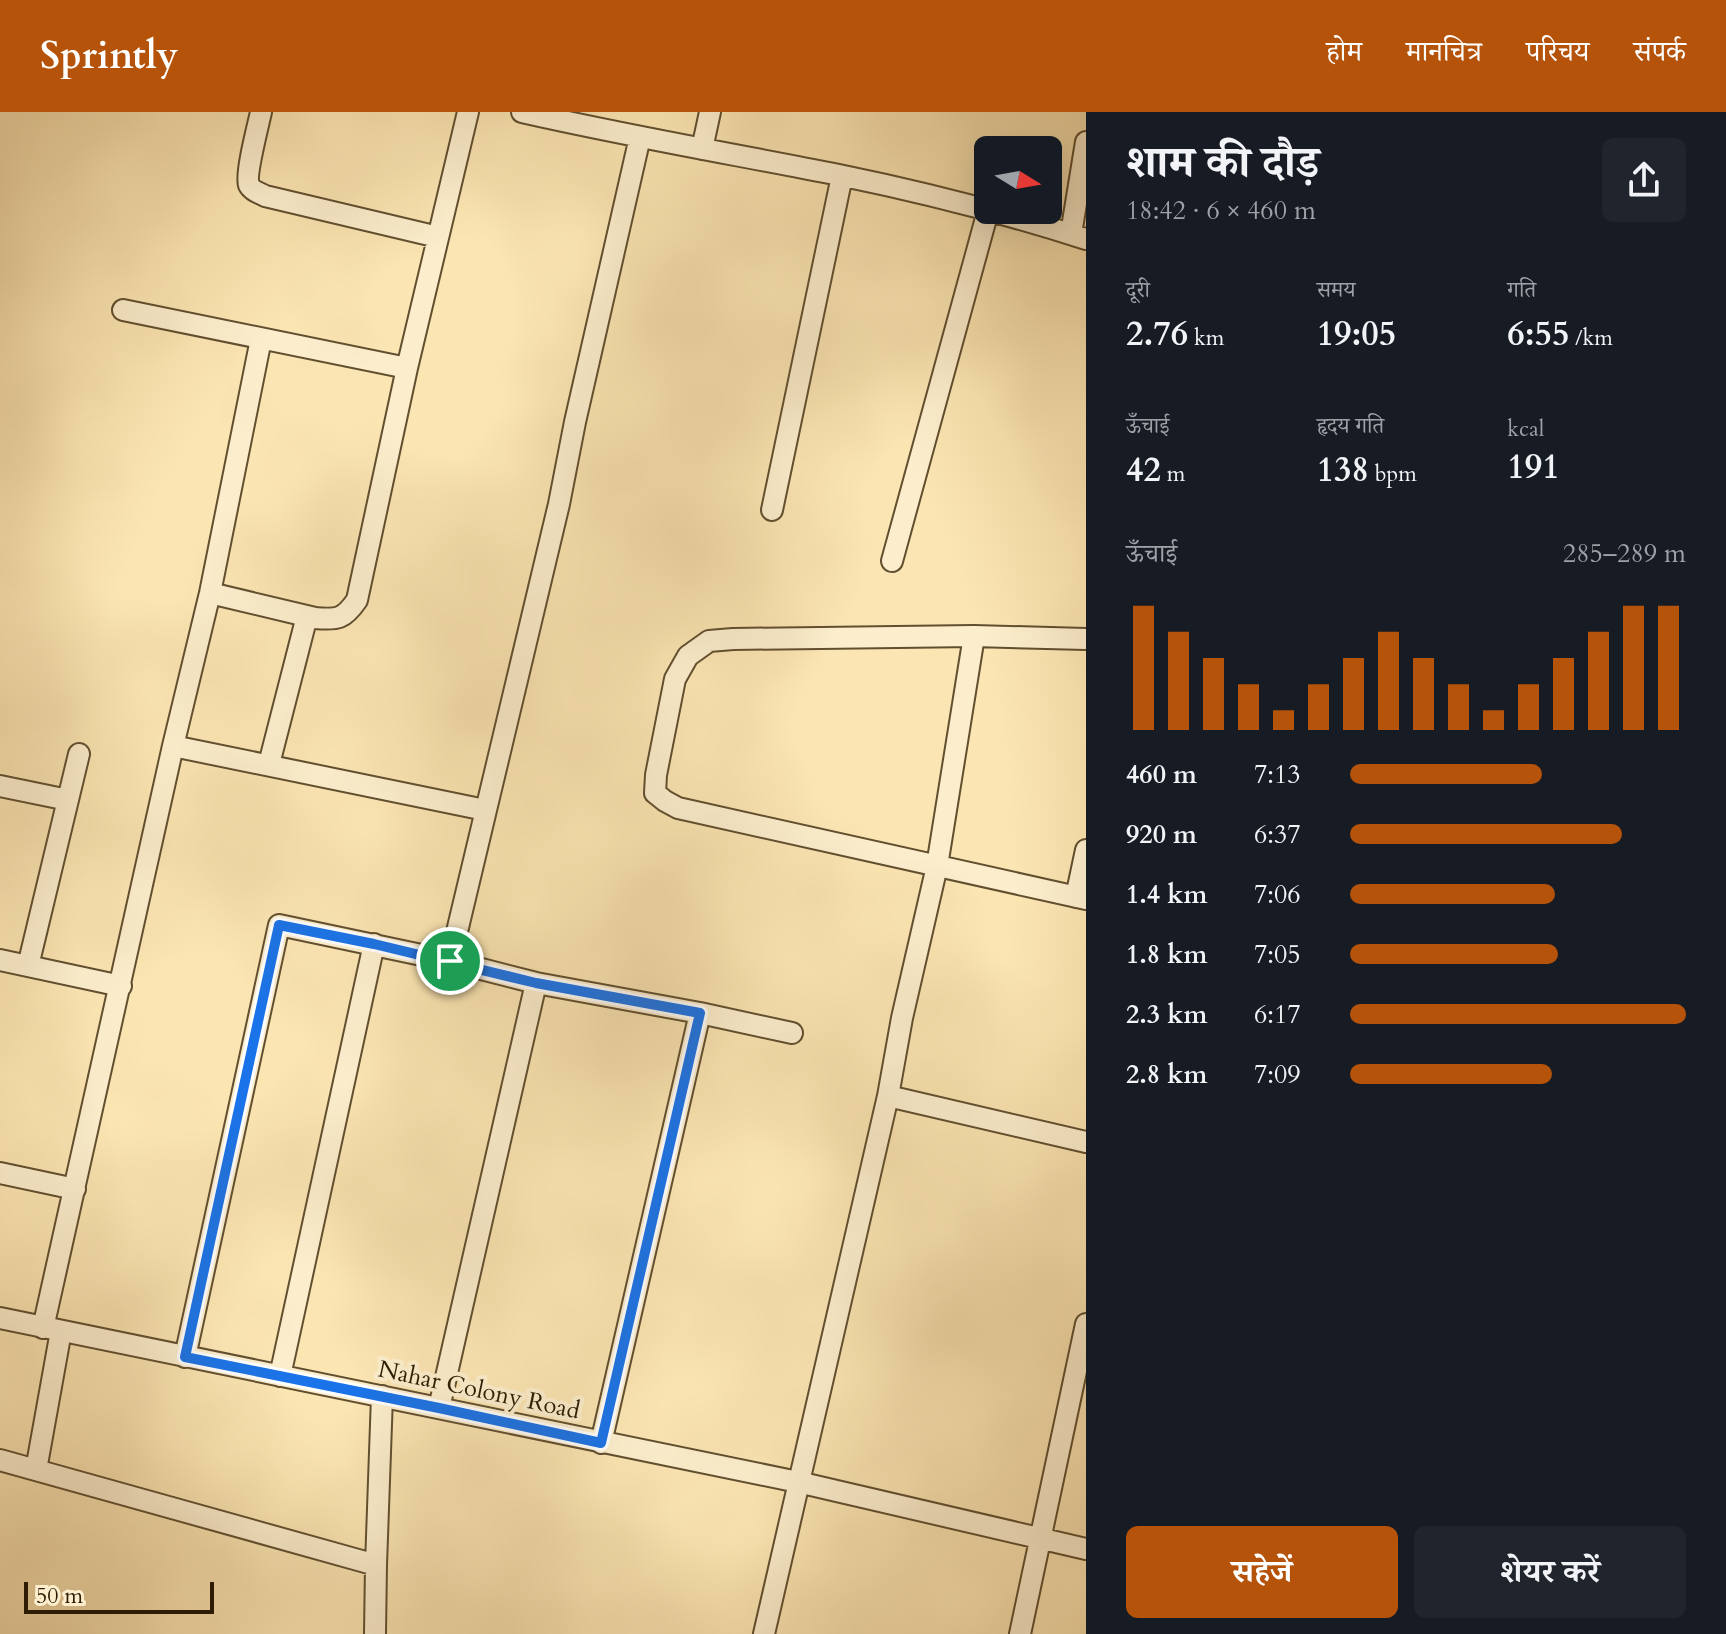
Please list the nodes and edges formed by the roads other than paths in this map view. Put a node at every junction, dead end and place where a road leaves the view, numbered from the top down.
1 (261, 112) edge
2 (468, 112) edge
3 (522, 112) edge
4 (710, 112) edge
5 (580, 119) edge
6 (640, 137) junction
7 (1086, 142) edge
8 (702, 149) junction
9 (842, 176) junction
10 (974, 208) edge
11 (984, 224) edge
12 (1033, 224) edge
13 (438, 237) junction
14 (1078, 237) edge
15 (123, 310) dead end
16 (261, 339) junction
17 (407, 368) junction
18 (772, 510) dead end
19 (892, 561) dead end
20 (210, 593) junction
21 (307, 616) junction
22 (974, 636) junction
23 (1086, 639) edge
24 (173, 746) junction
25 (79, 754) dead end
26 (269, 764) junction
27 (0, 786) edge
28 (68, 800) junction
29 (485, 810) junction
30 (1086, 850) edge
31 (937, 866) junction
32 (1081, 898) edge
33 (374, 944) junction
34 (0, 960) edge
35 (450, 961) junction
36 (28, 966) junction
37 (536, 983) junction
38 (121, 986) junction
39 (700, 1013) junction
40 (792, 1033) dead end
41 (888, 1096) junction
42 (1086, 1142) edge
43 (0, 1173) edge
44 (75, 1189) junction
45 (0, 1318) edge
46 (1086, 1324) edge
47 (52, 1330) junction
48 (185, 1357) junction
49 (280, 1376) junction
50 (382, 1396) junction
51 (439, 1408) junction
52 (601, 1443) junction
53 (0, 1460) edge
54 (36, 1470) junction
55 (798, 1482) junction
56 (1041, 1539) junction
57 (1086, 1549) edge
58 (376, 1565) junction
59 (375, 1634) edge
60 (764, 1634) edge
61 (1020, 1634) edge

1 - 13 street
2 - 13 street
3 - 5 street
4 - 8 street
5 - 6 street
6 - 8 street
6 - 29 street
7 - 14 street
8 - 9 street
9 - 10 street
9 - 18 street
11 - 19 street
12 - 14 street
13 - 17 street
15 - 16 street
16 - 17 street
16 - 20 street
17 - 21 street
20 - 21 street
20 - 24 street
21 - 26 street
22 - 23 street
22 - 31 street
22 - 31 street
24 - 26 street
24 - 38 street
25 - 28 street
26 - 29 street
27 - 28 street
28 - 36 street
29 - 35 street
30 - 32 street
31 - 32 street
31 - 41 street
33 - 35 street
33 - 48 street
33 - 49 street
34 - 36 street
35 - 37 street
36 - 38 street
37 - 39 street
37 - 51 street
38 - 44 street
39 - 40 street
39 - 52 street
41 - 42 street
41 - 55 street
43 - 44 street
44 - 47 street
45 - 47 street, Nahar Colony Road
46 - 56 street
47 - 48 street, Nahar Colony Road
47 - 54 street
48 - 49 street, Nahar Colony Road
49 - 50 street, Nahar Colony Road
50 - 51 street, Nahar Colony Road
50 - 58 street
51 - 52 street, Nahar Colony Road
52 - 55 street, Nahar Colony Road
53 - 54 street
54 - 58 street
55 - 56 street, Nahar Colony Road
55 - 60 street
56 - 57 street, Nahar Colony Road
56 - 61 street
58 - 59 street

